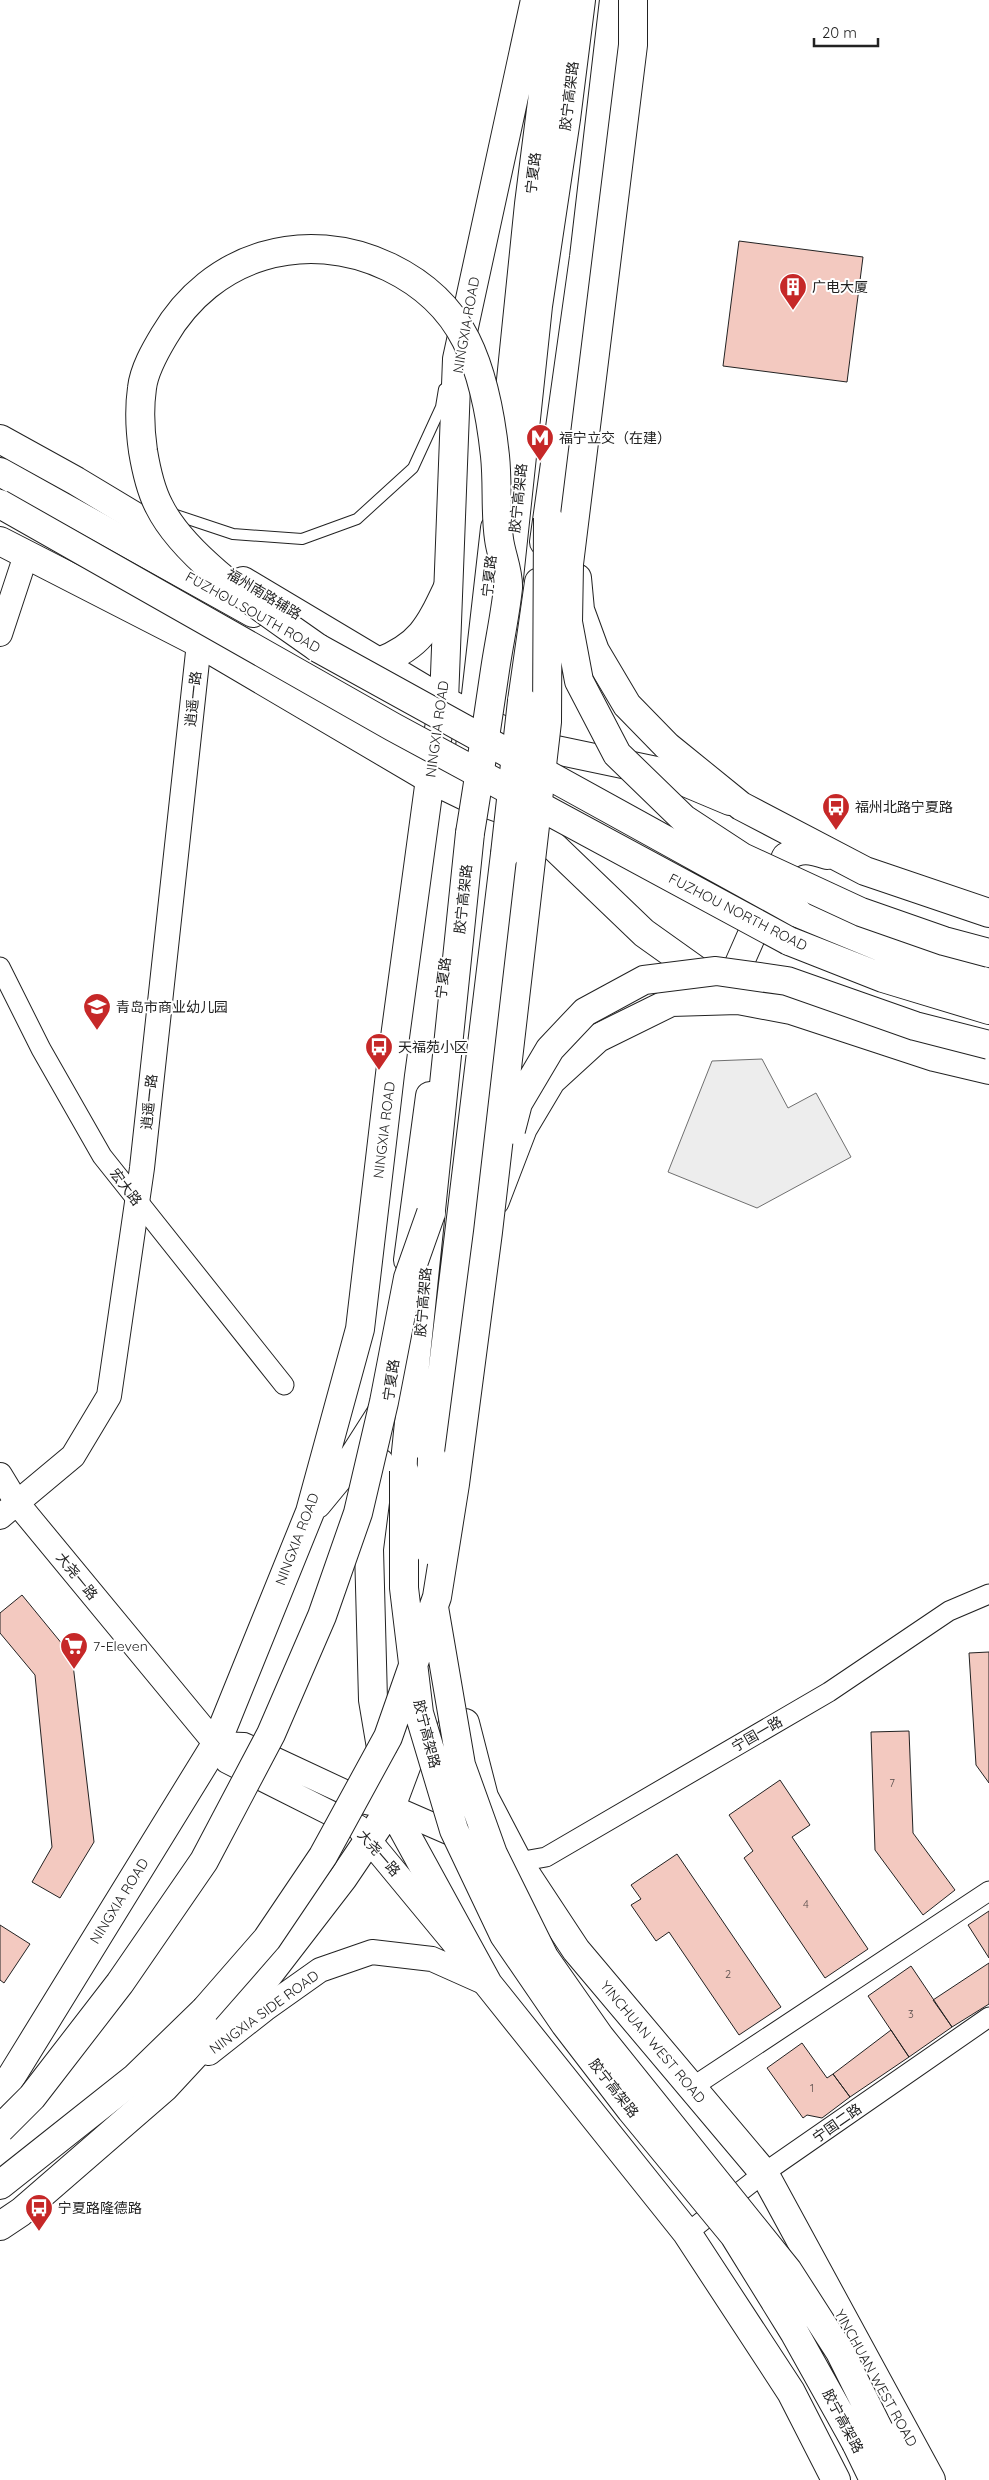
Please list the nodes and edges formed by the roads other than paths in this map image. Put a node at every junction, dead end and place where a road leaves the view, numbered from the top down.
1 (530, 0) edge
2 (535, 0) edge
3 (554, 0) edge
4 (580, 0) edge
5 (614, 0) edge
6 (623, 0) edge
7 (633, 0) edge
8 (497, 122) dead end
9 (477, 216) dead end
10 (0, 439) edge
11 (0, 472) edge
12 (565, 472) junction
13 (76, 481) junction
14 (122, 496) dead end
15 (0, 504) edge
16 (150, 506) dead end
17 (548, 518) junction
18 (0, 541) edge
19 (26, 555) junction
20 (508, 584) junction
21 (448, 587) junction
22 (0, 634) edge
23 (199, 643) junction
24 (318, 648) junction
25 (379, 662) junction
26 (444, 701) junction
27 (474, 716) junction
28 (532, 745) junction
29 (505, 752) joint
30 (430, 779) junction
31 (464, 796) junction
32 (741, 806) junction
33 (522, 816) junction
34 (843, 859) junction
35 (989, 913) edge
36 (989, 953) edge
37 (0, 967) edge
38 (989, 983) edge
39 (738, 1000) junction
40 (989, 1010) edge
41 (989, 1045) edge
42 (989, 1070) edge
43 (502, 1187) junction
44 (137, 1203) junction
45 (431, 1213) junction
46 (480, 1237) junction
47 (487, 1312) junction
48 (284, 1385) dead end
49 (388, 1401) junction
50 (0, 1475) edge
51 (9, 1510) edge
52 (310, 1512) junction
53 (447, 1580) junction
54 (989, 1594) edge
55 (216, 1744) junction
56 (391, 1807) junction
57 (369, 1839) junction
58 (518, 1862) junction
59 (989, 1891) edge
60 (488, 1984) junction
61 (989, 2017) edge
62 (164, 2088) junction
63 (691, 2088) junction
64 (0, 2095) edge
65 (0, 2129) edge
66 (764, 2174) junction
67 (0, 2185) edge
68 (0, 2226) edge
69 (687, 2233) junction
70 (836, 2480) edge
71 (874, 2480) edge
72 (903, 2480) edge
73 (931, 2480) edge

1 - 8 lane
2 - 21 main road, NINGXIA ROAD
3 - 27 main road, 宁夏路
4 - 20 main road, 胶宁高架路, bridge
5 - 17 main road, 胶宁高架路
6 - 12 main road
7 - 36 main road, bridge
9 - 16 lane
10 - 13 main road, 福州南路辅路
11 - 24 main road, FUZHOU SOUTH ROAD, bridge
12 - 28 main road
12 - 32 main road
13 - 14 lane
13 - 25 main road, 福州南路辅路
15 - 40 main road, FUZHOU NORTH ROAD, bridge
17 - 46 main road, 胶宁高架路, bridge
17 - 72 main road, 胶宁高架路, bridge
18 - 19 main road
19 - 22 street
19 - 23 main road
20 - 24 main road, bridge
20 - 45 main road, 胶宁高架路, bridge
21 - 25 main road
21 - 26 main road, NINGXIA ROAD
23 - 30 main road
23 - 44 street, 逍遥一路
24 - 29 main road, FUZHOU SOUTH ROAD, bridge
25 - 26 main road, 福州南路辅路
26 - 27 main road, 福州南路辅路
26 - 30 main road, NINGXIA ROAD
27 - 28 main road, 福州南路辅路
27 - 31 main road, 宁夏路
28 - 32 main road, 福州南路辅路
28 - 33 main road
29 - 38 main road, FUZHOU NORTH ROAD, bridge
30 - 31 main road
30 - 52 main road, NINGXIA ROAD
31 - 33 main road
31 - 49 main road, 宁夏路
32 - 34 main road
33 - 39 main road
33 - 46 main road
34 - 35 main road
34 - 39 main road
37 - 44 street, 宏大路
39 - 42 main road
39 - 43 main road
41 - 46 main road, bridge
43 - 46 main road
43 - 47 main road
44 - 48 street, 宏大路
44 - 51 street, 逍遥一路
45 - 65 main road, bridge
45 - 71 main road, 胶宁高架路, bridge
46 - 47 main road
46 - 53 main road
46 - 67 main road, bridge
47 - 53 main road
49 - 52 main road
49 - 56 main road, 宁夏路
50 - 51 street, 大尧一路
51 - 55 street, 大尧一路
52 - 55 main road, NINGXIA ROAD
53 - 56 main road
53 - 58 main road, YINCHUAN WEST ROAD
54 - 58 street, 宁国一路
55 - 56 street
55 - 57 street, 大尧一路
55 - 64 main road, NINGXIA ROAD
56 - 57 main road
56 - 58 street
56 - 60 main road
57 - 60 street, 大尧一路
57 - 62 main road
58 - 63 main road, YINCHUAN WEST ROAD
59 - 63 street
60 - 62 street, NINGXIA SIDE ROAD
60 - 69 main road
61 - 66 street, 宁国二路
62 - 68 main road
63 - 66 main road, YINCHUAN WEST ROAD
66 - 69 street, 宁国二路
66 - 73 main road, YINCHUAN WEST ROAD
69 - 70 main road

